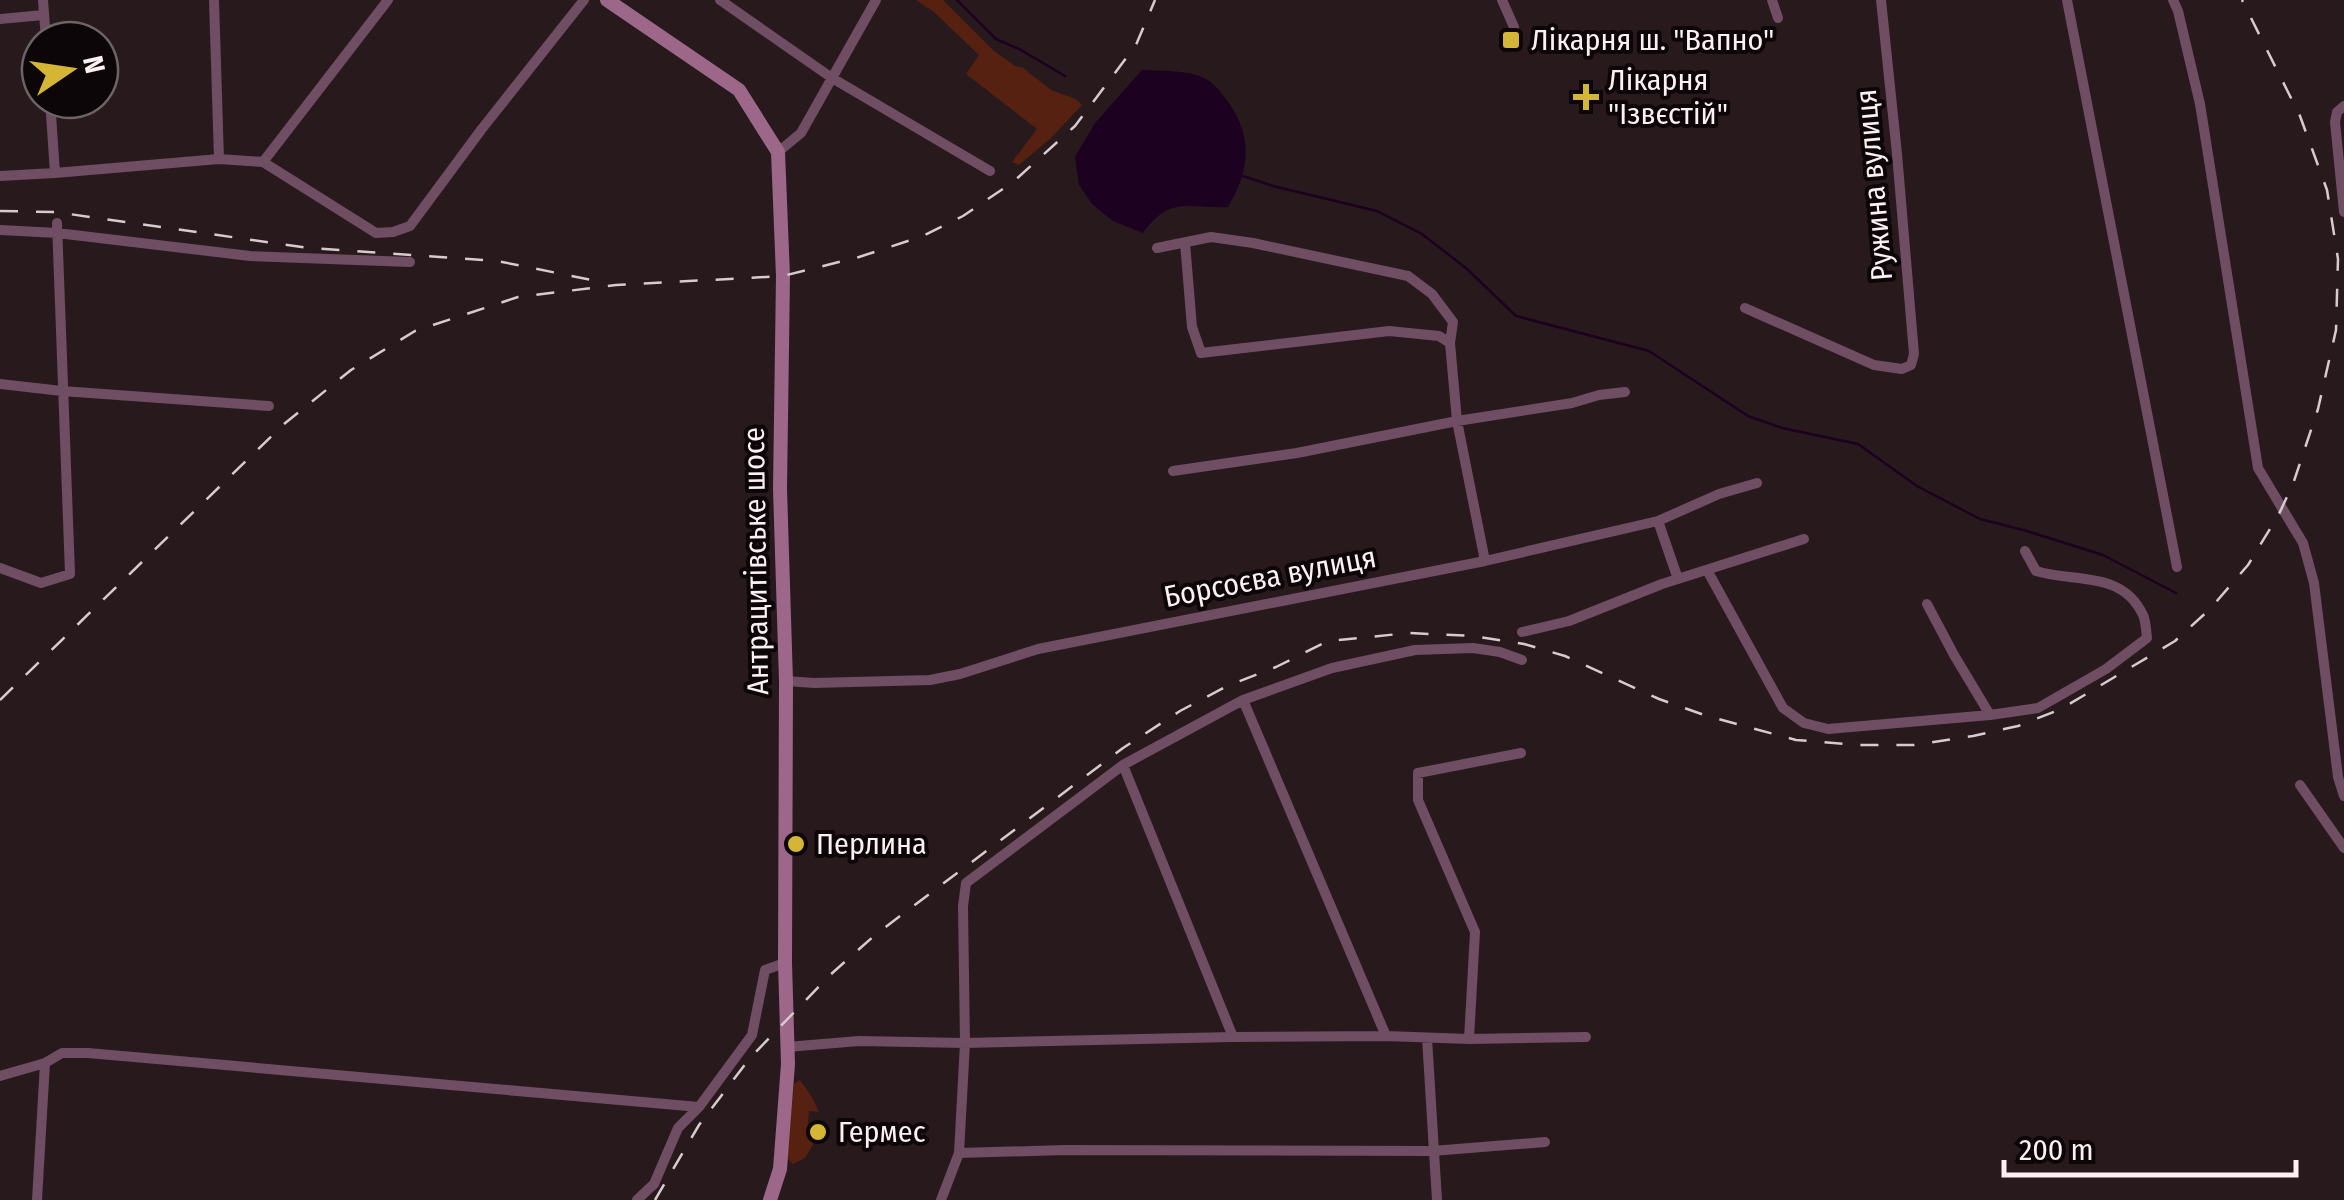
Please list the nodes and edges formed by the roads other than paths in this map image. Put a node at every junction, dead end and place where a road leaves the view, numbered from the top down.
1 (43, 0) edge
2 (214, 0) edge
3 (388, 0) edge
4 (584, 0) edge
5 (607, 0) edge
6 (720, 0) edge
7 (876, 0) edge
8 (1502, 0) edge
9 (1772, 0) edge
10 (1881, 0) edge
11 (2067, 0) edge
12 (2172, 0) edge
13 (44, 15) junction
14 (1778, 18) dead end
15 (0, 19) edge
16 (44, 20) edge
17 (1514, 27) dead end
18 (832, 78) junction
19 (2340, 109) edge
20 (51, 120) edge
21 (778, 152) junction
22 (219, 159) junction
23 (263, 162) junction
24 (990, 171) dead end
25 (54, 174) junction
26 (0, 176) edge
27 (2344, 212) edge
28 (57, 228) junction
29 (0, 230) edge
30 (1184, 243) junction
31 (1157, 248) dead end
32 (410, 262) dead end
33 (1746, 308) dead end
34 (1450, 343) junction
35 (0, 384) edge
36 (62, 391) junction
37 (1626, 392) dead end
38 (269, 406) dead end
39 (1457, 421) junction
40 (1173, 471) dead end
41 (1757, 483) dead end
42 (1658, 521) junction
43 (1804, 539) dead end
44 (2025, 551) dead end
45 (1485, 561) junction
46 (0, 568) edge
47 (2176, 568) dead end
48 (1707, 570) junction
49 (1678, 579) junction
50 (1927, 604) dead end
51 (1522, 632) dead end
52 (1522, 660) dead end
53 (786, 681) junction
54 (1243, 700) junction
55 (1990, 715) junction
56 (1521, 753) dead end
57 (1124, 765) junction
58 (2300, 785) dead end
59 (2344, 796) edge
60 (2344, 848) edge
61 (785, 964) junction
62 (1386, 1036) junction
63 (1233, 1037) junction
64 (1586, 1037) dead end
65 (1426, 1038) junction
66 (1469, 1039) junction
67 (964, 1043) junction
68 (787, 1047) junction
69 (45, 1063) junction
70 (0, 1076) edge
71 (699, 1107) junction
72 (1545, 1142) dead end
73 (1432, 1150) junction
74 (960, 1153) junction
75 (37, 1200) edge
76 (637, 1200) edge
77 (770, 1200) edge
78 (941, 1200) edge
79 (1436, 1200) edge

1 - 13 street
2 - 22 street
3 - 23 street
4 - 23 street
5 - 21 main road, Антрацитівське шосе
6 - 18 street
7 - 18 street
8 - 17 street
9 - 14 street
10 - 33 street, Ружина вулиця
11 - 47 street
12 - 59 street
13 - 15 street
13 - 16 street
18 - 21 street
18 - 24 street
19 - 27 street
20 - 25 street
21 - 53 main road, Антрацитівське шосе
22 - 23 street
22 - 25 street
25 - 26 street
28 - 29 street
28 - 32 street
28 - 36 street
30 - 31 street
30 - 34 street
30 - 34 street
34 - 39 street
35 - 36 street
36 - 38 street
36 - 46 street
37 - 39 street
39 - 40 street
39 - 45 street
41 - 42 street, Борсоєва вулиця
42 - 45 street, Борсоєва вулиця
42 - 49 street
43 - 48 street
44 - 55 street
45 - 53 street, Борсоєва вулиця
48 - 49 street
48 - 55 street
49 - 51 street
50 - 55 street
52 - 54 street
53 - 61 main road, Антрацитівське шосе
54 - 57 street
54 - 62 street
56 - 66 street
57 - 63 street
57 - 67 street
58 - 60 street
61 - 68 main road, Антрацитівське шосе
61 - 71 street
62 - 63 street
62 - 65 street
63 - 67 street
64 - 66 street
65 - 66 street
65 - 73 street
67 - 68 street
67 - 74 street
68 - 77 main road, Антрацитівське шосе
69 - 70 street
69 - 71 street
69 - 75 street
71 - 76 street
72 - 73 street
73 - 74 street
73 - 79 street
74 - 78 street

